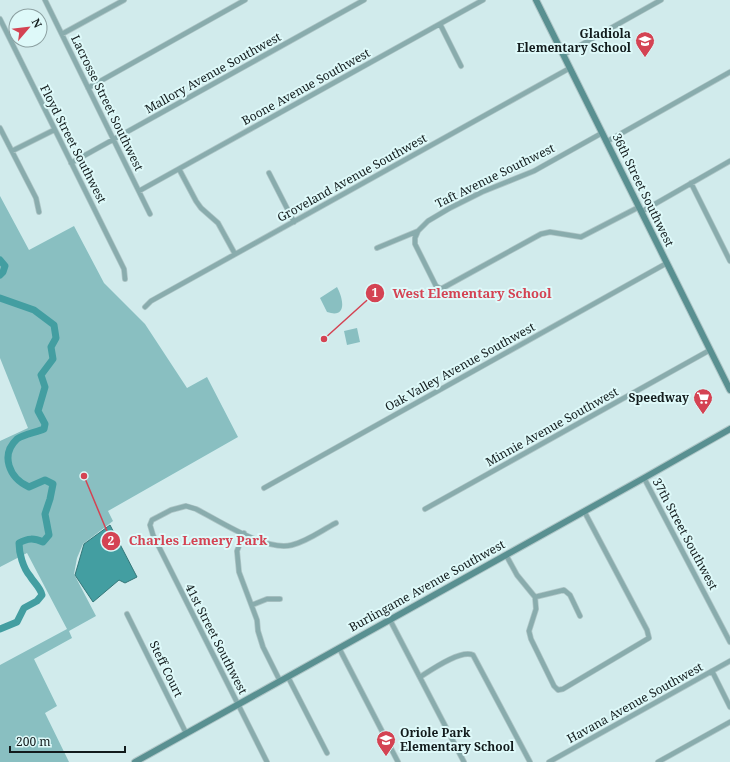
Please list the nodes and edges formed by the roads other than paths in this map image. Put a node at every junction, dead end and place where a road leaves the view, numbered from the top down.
1 (45, 0) edge
2 (124, 0) edge
3 (246, 0) edge
4 (364, 0) edge
5 (483, 0) edge
6 (536, 0) edge
7 (661, 0) edge
8 (0, 19) edge
9 (440, 24) junction
10 (62, 34) junction
11 (563, 55) junction
12 (461, 66) dead end
13 (570, 68) junction
14 (730, 72) edge
15 (88, 88) junction
16 (0, 128) edge
17 (54, 130) junction
18 (602, 133) junction
19 (113, 140) junction
20 (606, 142) junction
21 (12, 151) junction
22 (730, 161) edge
23 (71, 163) junction
24 (179, 169) junction
25 (269, 173) dead end
26 (691, 183) junction
27 (139, 192) junction
28 (640, 209) junction
29 (40, 212) dead end
30 (150, 214) dead end
31 (294, 222) junction
32 (418, 231) junction
33 (377, 248) dead end
34 (235, 254) junction
35 (730, 261) edge
36 (667, 263) junction
37 (125, 279) dead end
38 (145, 307) dead end
39 (710, 350) junction
40 (730, 390) edge
41 (730, 429) edge
42 (644, 478) junction
43 (264, 488) dead end
44 (426, 509) dead end
45 (584, 512) junction
46 (336, 523) dead end
47 (244, 533) junction
48 (506, 555) junction
49 (535, 597) junction
50 (280, 599) dead end
51 (252, 605) junction
52 (127, 614) dead end
53 (580, 616) dead end
54 (390, 620) junction
55 (730, 642) edge
56 (339, 648) junction
57 (730, 661) edge
58 (712, 671) junction
59 (288, 677) junction
60 (420, 677) junction
61 (280, 681) junction
62 (238, 705) junction
63 (730, 706) edge
64 (730, 722) edge
65 (186, 733) junction
66 (327, 753) dead end
67 (135, 762) edge
68 (267, 762) edge
69 (398, 762) edge
70 (464, 762) edge
71 (530, 762) edge
72 (549, 762) edge
73 (658, 762) edge

1 - 10 street, Lacrosse Street Southwest
2 - 10 street
3 - 15 street
4 - 19 street, Mallory Avenue Southwest
5 - 9 street, Boone Avenue Southwest
6 - 11 street, 36th Street Southwest
7 - 11 street
8 - 17 street, Floyd Street Southwest
9 - 12 street
9 - 24 street, Boone Avenue Southwest
10 - 15 street, Lacrosse Street Southwest
11 - 13 street, 36th Street Southwest
13 - 18 street, 36th Street Southwest
13 - 31 street, Groveland Avenue Southwest
14 - 20 street
15 - 19 street, Lacrosse Street Southwest
16 - 21 street
17 - 21 street
17 - 23 street, Floyd Street Southwest
18 - 20 street, 36th Street Southwest
18 - 32 street, Taft Avenue Southwest
19 - 23 street, Mallory Avenue Southwest
19 - 27 street, Lacrosse Street Southwest
20 - 28 street, 36th Street Southwest
21 - 29 street
22 - 26 street
23 - 37 street, Floyd Street Southwest
24 - 27 street, Boone Avenue Southwest
24 - 34 street
25 - 31 street
26 - 28 street
26 - 35 street
27 - 30 street, Lacrosse Street Southwest
28 - 32 street
28 - 36 street, 36th Street Southwest
31 - 34 street, Groveland Avenue Southwest
32 - 33 street, Taft Avenue Southwest
34 - 38 street, Groveland Avenue Southwest
36 - 39 street, 36th Street Southwest
36 - 43 street, Oak Valley Avenue Southwest
39 - 40 street, 36th Street Southwest
39 - 44 street, Minnie Avenue Southwest
41 - 42 street, Burlingame Avenue Southwest
42 - 45 street, Burlingame Avenue Southwest
42 - 55 street, 37th Street Southwest
45 - 48 street, Burlingame Avenue Southwest
45 - 49 street
46 - 47 street
47 - 51 street
47 - 62 street, 41st Street Southwest
48 - 49 street
48 - 54 street, Burlingame Avenue Southwest
49 - 53 street
50 - 51 street
51 - 61 street
52 - 65 street, Steff Court
54 - 56 street, Burlingame Avenue Southwest
54 - 60 street
56 - 59 street, Burlingame Avenue Southwest
56 - 69 street
57 - 58 street, Havana Avenue Southwest
58 - 63 street
58 - 72 street, Havana Avenue Southwest
59 - 61 street, Burlingame Avenue Southwest
59 - 66 street
60 - 70 street
60 - 71 street
61 - 62 street, Burlingame Avenue Southwest
62 - 65 street, Burlingame Avenue Southwest
62 - 68 street, 41st Street Southwest
64 - 73 street
65 - 67 street, Burlingame Avenue Southwest

